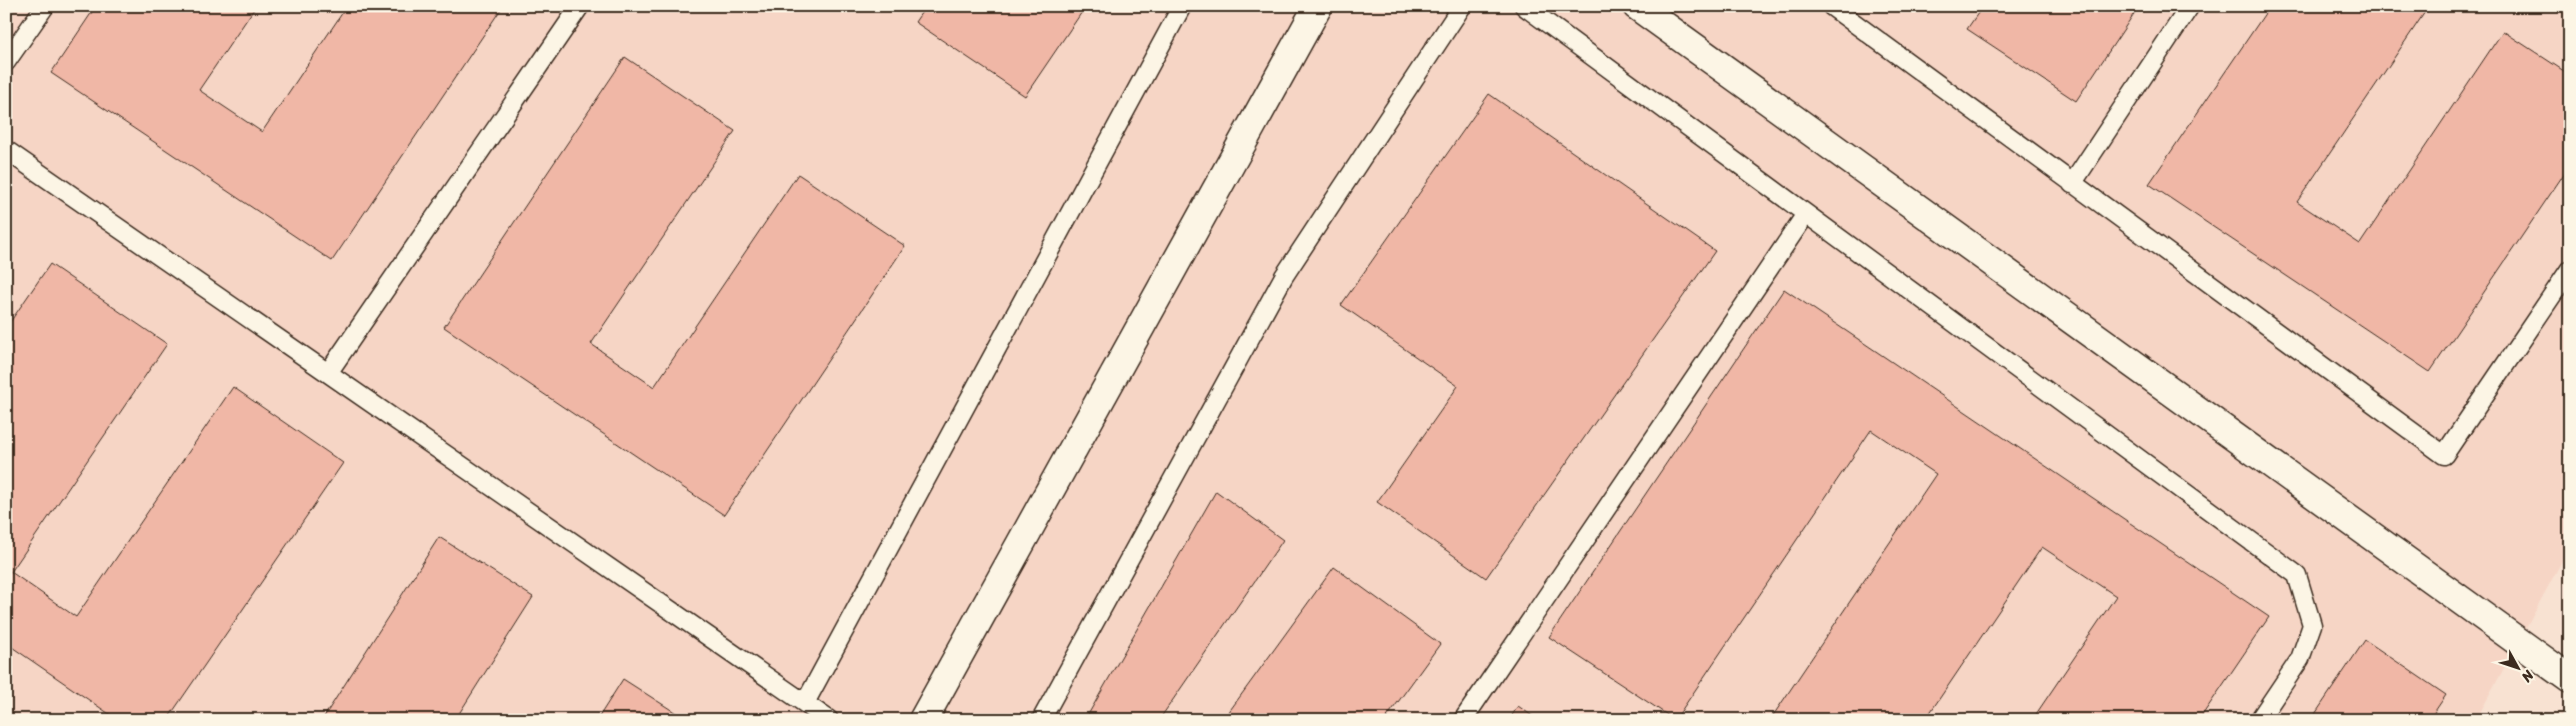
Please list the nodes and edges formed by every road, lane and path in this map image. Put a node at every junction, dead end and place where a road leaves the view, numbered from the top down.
1 (45, 6) edge
2 (580, 6) edge
3 (1182, 6) edge
4 (1318, 6) edge
5 (1462, 6) edge
6 (1524, 6) edge
7 (1637, 6) edge
8 (1831, 6) edge
9 (2190, 6) edge
10 (6, 62) edge
11 (6, 150) edge
12 (2072, 184) junction
13 (1806, 214) junction
14 (2570, 269) edge
15 (328, 373) junction
16 (2570, 678) edge
17 (804, 702) junction
18 (829, 720) edge
19 (923, 720) edge
20 (1041, 720) edge
21 (1462, 720) edge
22 (2259, 720) edge

1 - 10 lane
2 - 15 lane
3 - 17 lane
4 - 19 street
5 - 20 lane
6 - 13 lane
7 - 16 street
8 - 12 lane
9 - 12 lane
11 - 15 lane
12 - 14 lane
13 - 21 lane
13 - 22 lane
15 - 17 lane
17 - 18 lane

